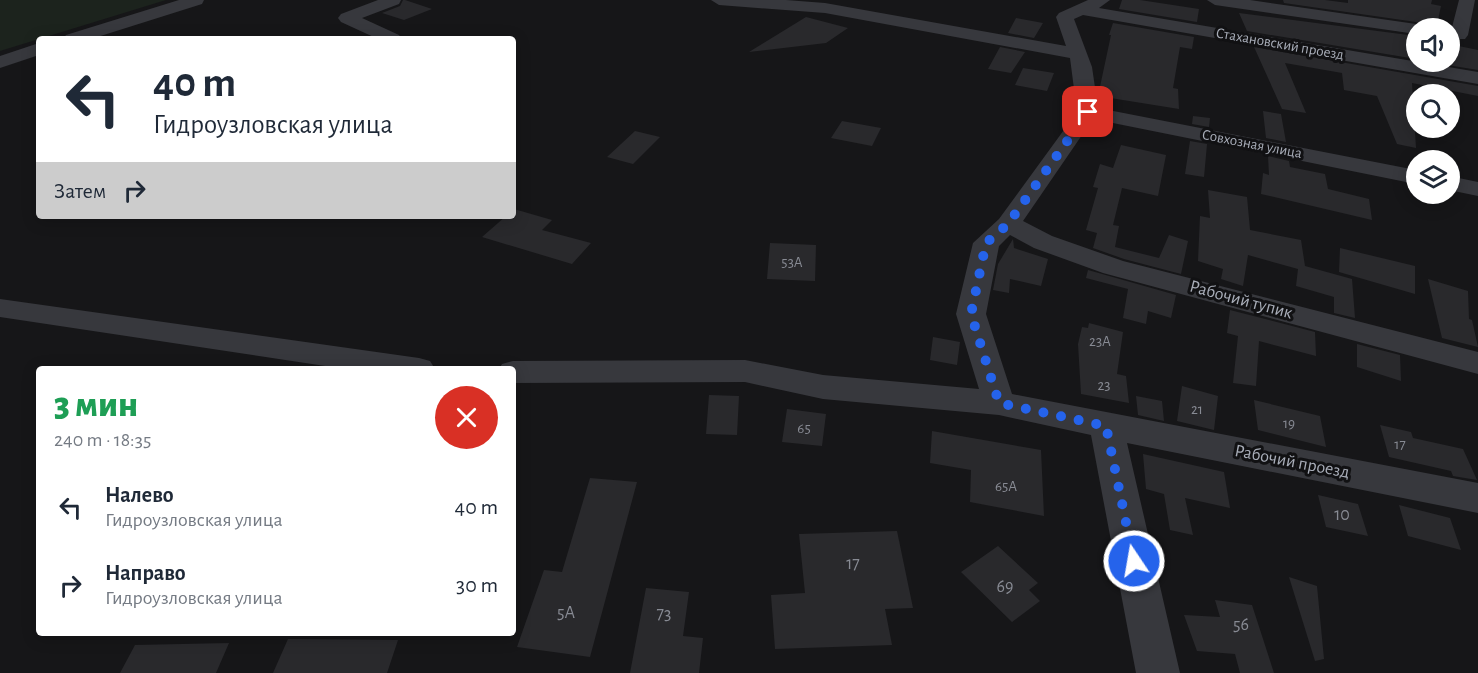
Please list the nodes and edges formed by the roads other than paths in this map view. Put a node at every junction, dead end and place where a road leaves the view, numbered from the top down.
1 (196, 0) edge
2 (393, 0) edge
3 (719, 0) edge
4 (1102, 0) edge
5 (1215, 0) edge
6 (1467, 0) edge
7 (1082, 10) junction
8 (1460, 19) edge
9 (1406, 28) edge
10 (82, 36) edge
11 (386, 36) edge
12 (1460, 36) edge
13 (1478, 39) edge
14 (36, 51) edge
15 (1077, 54) junction
16 (0, 62) edge
17 (1478, 78) edge
18 (1088, 112) junction
19 (1406, 175) edge
20 (1460, 185) edge
21 (1478, 189) edge
22 (1008, 224) junction
23 (0, 308) edge
24 (1478, 363) edge
25 (398, 366) edge
26 (516, 372) edge
27 (999, 403) junction
28 (1106, 426) junction
29 (1478, 498) edge
30 (1158, 673) edge

1 - 10 street
2 - 11 street
3 - 15 street
4 - 7 street
5 - 9 street
6 - 8 street
7 - 15 street
7 - 17 street, Стахановский проезд
12 - 13 street
14 - 16 street
15 - 18 street
18 - 19 street, Совхозная улица
18 - 22 street
20 - 21 street
22 - 24 street, Рабочий тупик
22 - 27 street
23 - 25 street
26 - 27 street, Рабочий проезд
27 - 28 street, Рабочий проезд
28 - 29 street, Рабочий проезд
28 - 30 street

